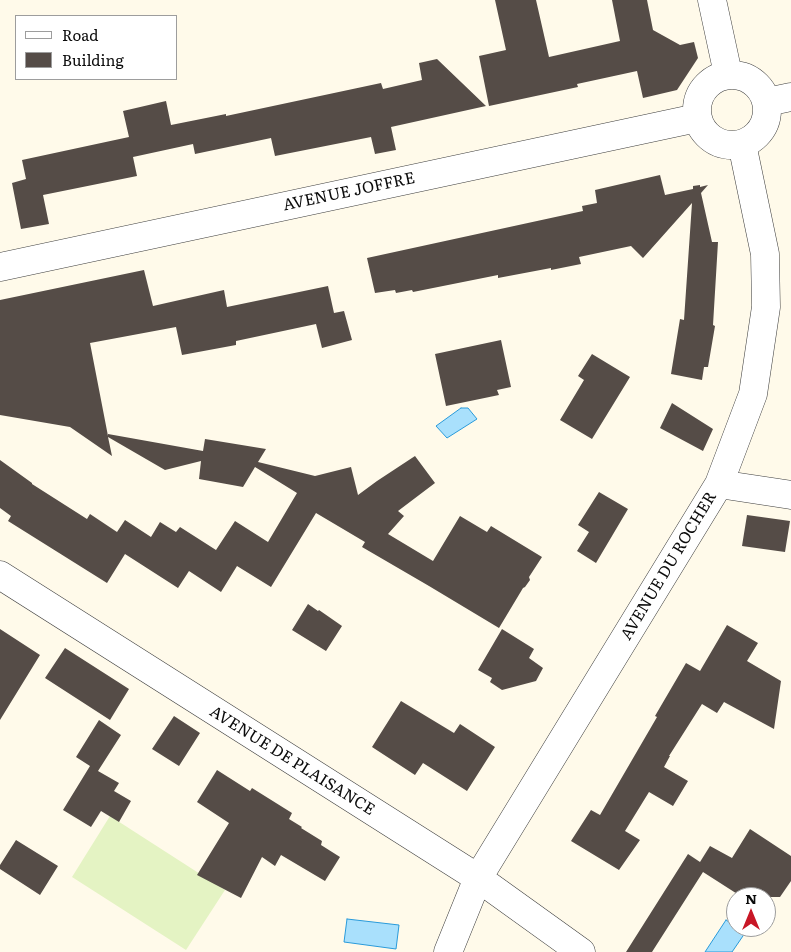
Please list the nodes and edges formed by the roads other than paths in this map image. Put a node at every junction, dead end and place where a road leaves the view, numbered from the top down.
1 (712, 0) edge
2 (728, 74) junction
3 (779, 100) edge
4 (697, 118) junction
5 (742, 144) junction
6 (0, 268) edge
7 (719, 484) junction
8 (791, 494) edge
9 (0, 575) edge
10 (478, 878) junction
11 (448, 952) edge
12 (580, 952) edge

1 - 2 street
2 - 3 street
2 - 4 street
3 - 5 street
4 - 5 street
4 - 6 street, AVENUE JOFFRE
5 - 7 street, AVENUE DU ROCHER
7 - 8 street
7 - 10 street, AVENUE DU ROCHER
9 - 10 street, AVENUE DE PLAISANCE
10 - 11 street, AVENUE DU ROCHER
10 - 12 street, AVENUE DE PLAISANCE

